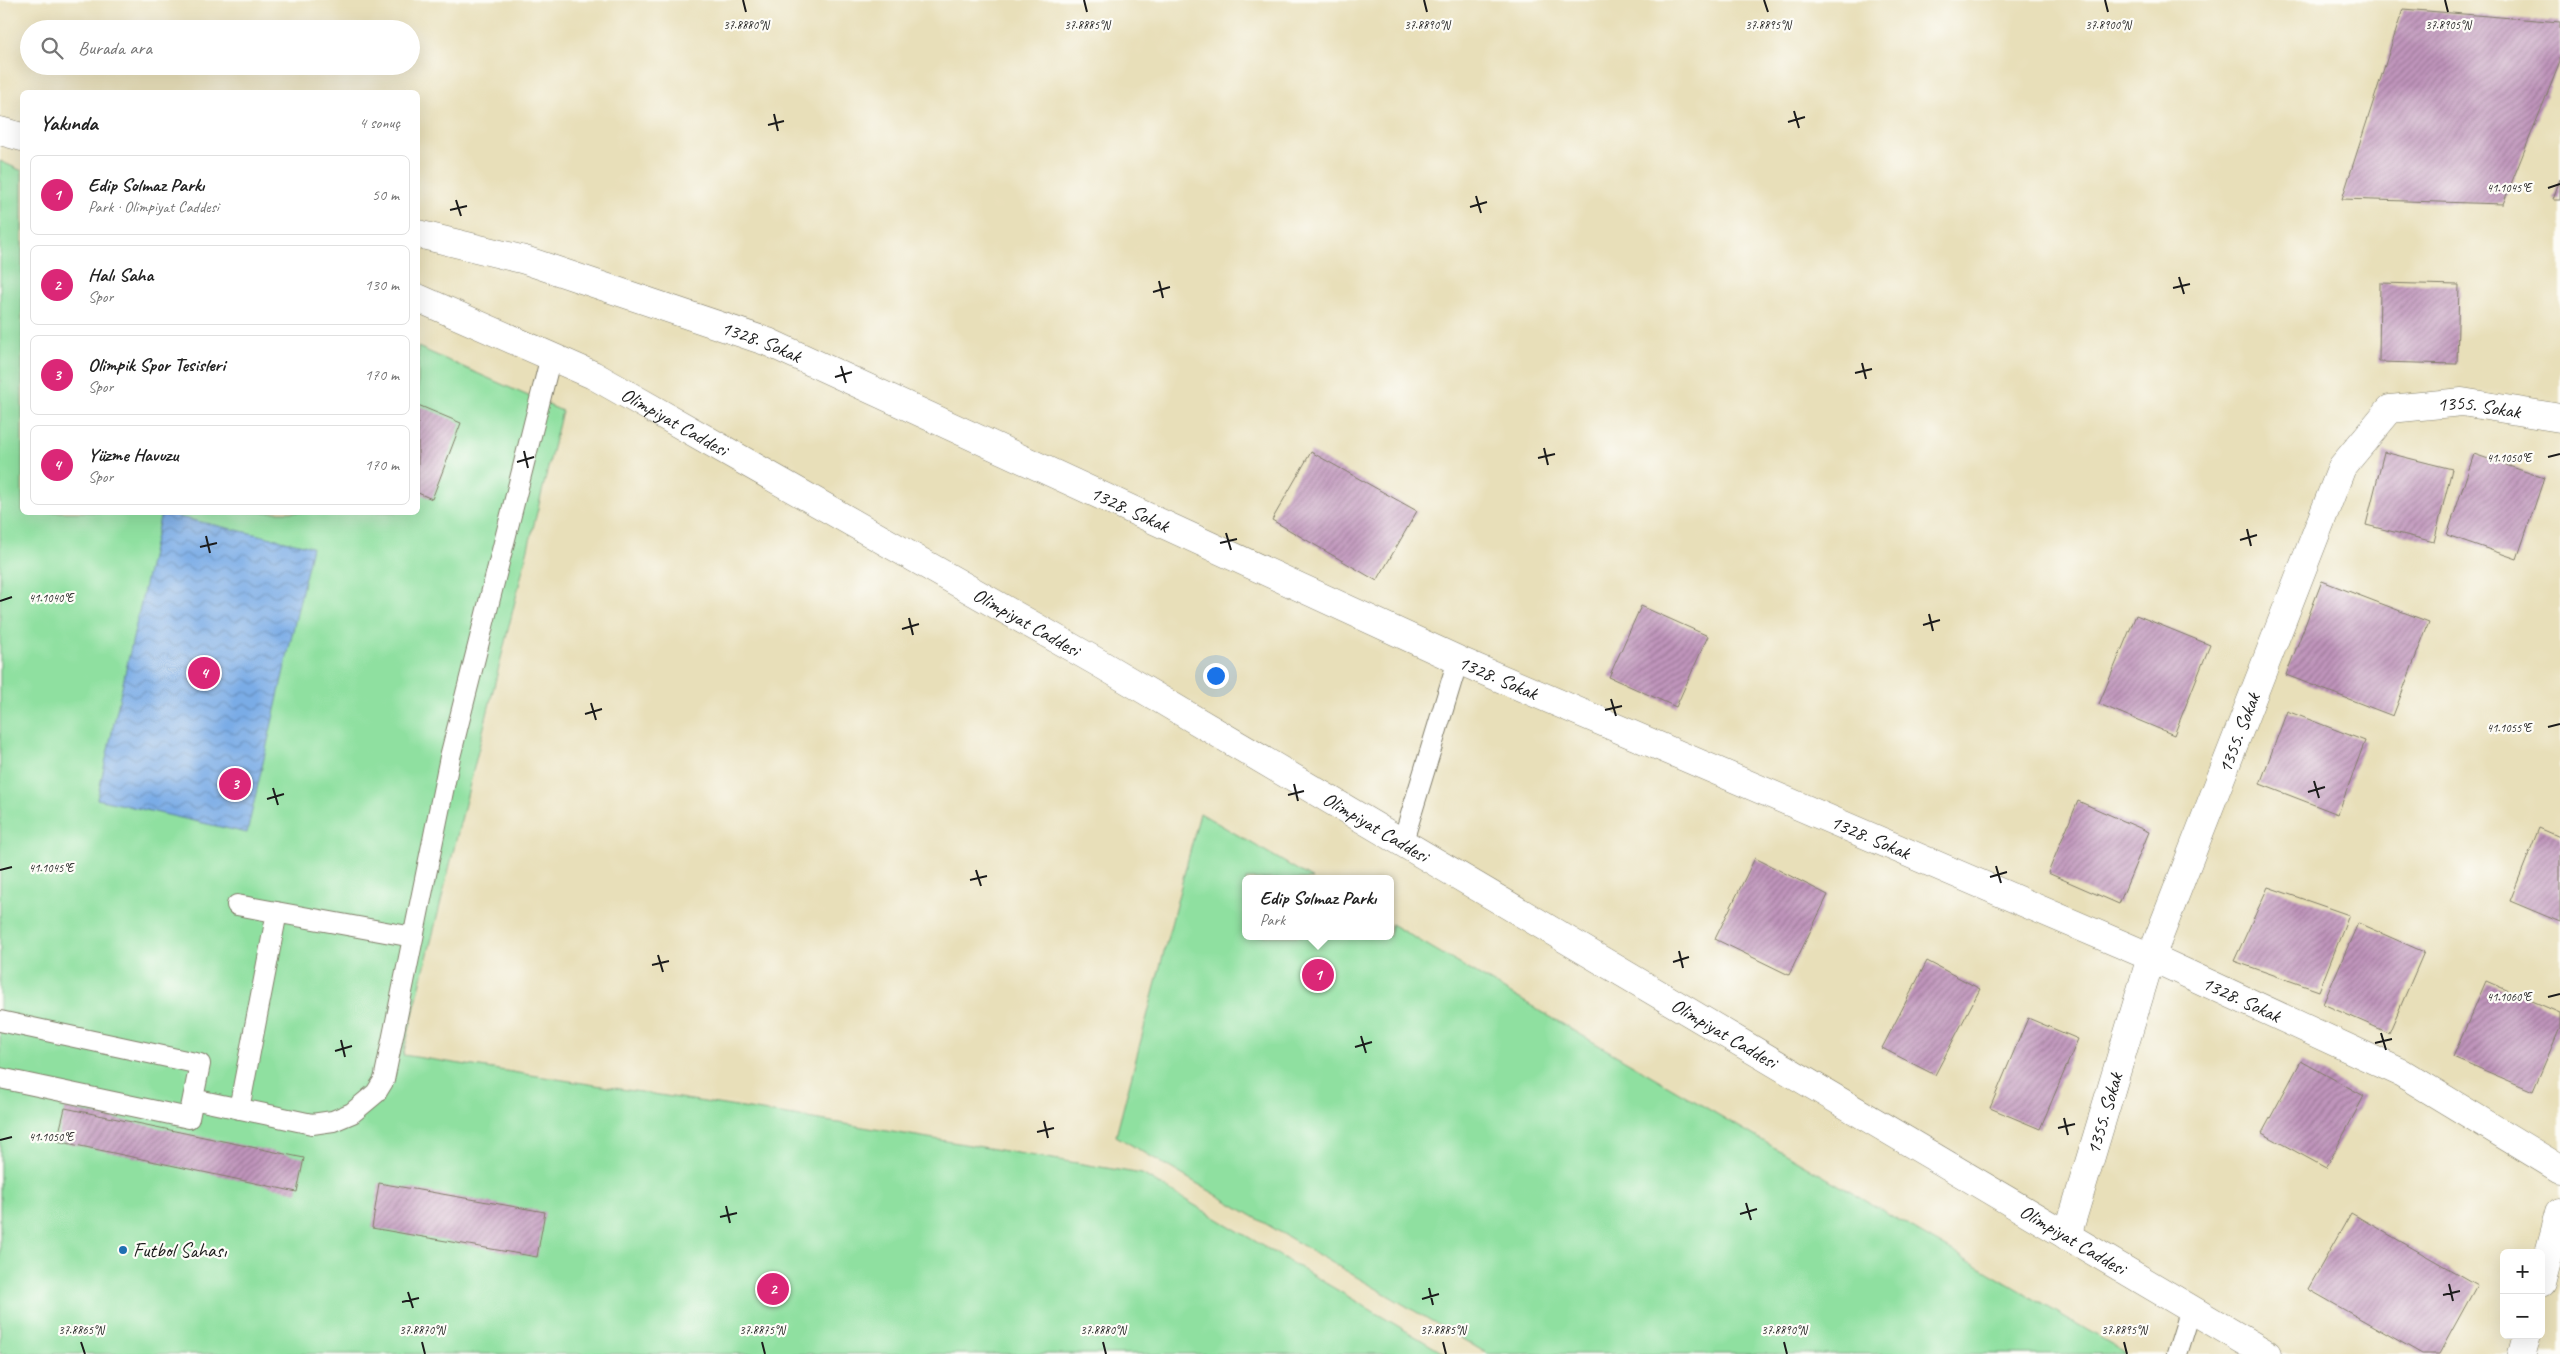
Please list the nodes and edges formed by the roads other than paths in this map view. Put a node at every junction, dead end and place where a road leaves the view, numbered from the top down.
1 (0, 131) edge
2 (20, 136) edge
3 (420, 234) edge
4 (420, 299) edge
5 (551, 356) junction
6 (2560, 418) edge
7 (1458, 660) junction
8 (1403, 841) junction
9 (237, 905) dead end
10 (277, 912) junction
11 (413, 937) junction
12 (2151, 957) junction
13 (0, 1021) edge
14 (0, 1078) edge
15 (193, 1099) junction
16 (239, 1109) junction
17 (2560, 1169) edge
18 (2560, 1212) edge
19 (2067, 1236) junction
20 (2545, 1267) edge
21 (2191, 1309) junction
22 (2526, 1339) edge
23 (2177, 1354) edge
24 (2267, 1354) edge
25 (2522, 1354) edge

1 - 2 street
3 - 7 street, 1328. Sokak
4 - 5 street, Olimpiyat Caddesi
5 - 8 street, Olimpiyat Caddesi
5 - 11 lane
6 - 12 street, 1355. Sokak
7 - 8 lane
7 - 12 street, 1328. Sokak
8 - 19 street, Olimpiyat Caddesi
9 - 10 lane
10 - 11 lane
10 - 16 lane
11 - 16 lane
12 - 17 street, 1328. Sokak
12 - 19 street, 1355. Sokak
13 - 15 lane
14 - 15 lane
15 - 16 lane
18 - 20 street
19 - 21 street, Olimpiyat Caddesi
21 - 23 lane
21 - 24 street, Olimpiyat Caddesi
22 - 25 street

